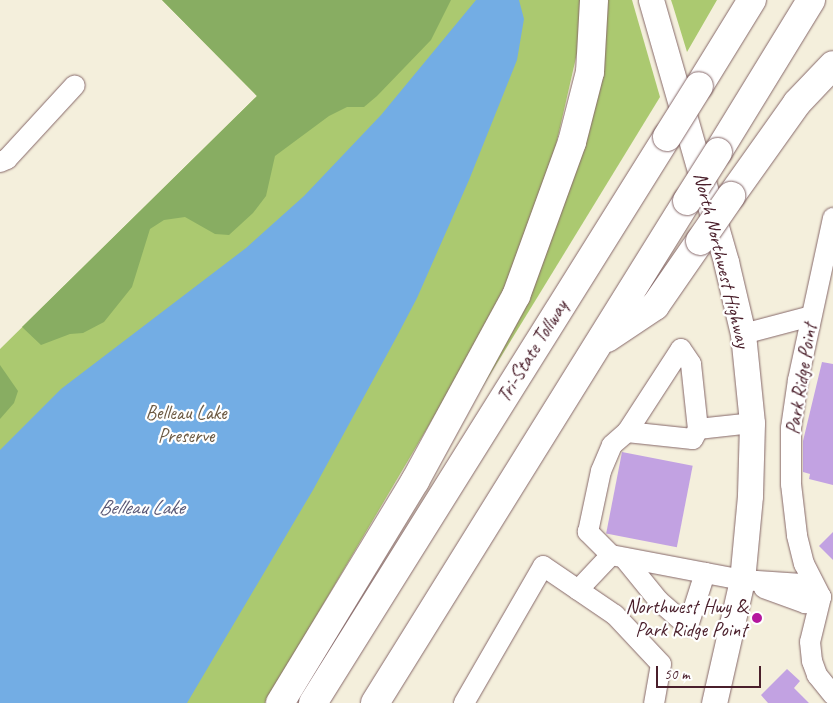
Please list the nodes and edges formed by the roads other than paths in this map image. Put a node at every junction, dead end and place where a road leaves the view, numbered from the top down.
1 (594, 0) edge
2 (651, 0) edge
3 (752, 0) edge
4 (811, 0) edge
5 (833, 65) edge
6 (75, 85) dead end
7 (0, 162) edge
8 (833, 218) edge
9 (811, 316) junction
10 (743, 334) junction
11 (598, 345) junction
12 (752, 423) junction
13 (698, 428) junction
14 (627, 432) junction
15 (617, 556) junction
16 (705, 573) junction
17 (742, 580) junction
18 (578, 590) junction
19 (827, 598) edge
20 (833, 695) edge
21 (280, 703) edge
22 (313, 703) edge
23 (375, 703) edge
24 (464, 703) edge
25 (654, 703) edge
26 (714, 703) edge

1 - 21 highway
2 - 10 main road, North Northwest Highway
3 - 22 highway, Tri-State Tollway, bridge
4 - 11 highway, bridge
5 - 11 highway, bridge
6 - 7 street
8 - 9 street, Park Ridge Point
9 - 10 street
9 - 19 street, Park Ridge Point
10 - 12 main road, North Northwest Highway
11 - 23 highway
12 - 13 street
12 - 17 main road, North Northwest Highway
13 - 14 street
13 - 14 street
14 - 15 street
15 - 16 street
15 - 16 street
15 - 18 street
16 - 17 street
17 - 19 street
17 - 26 main road, North Northwest Highway
18 - 24 street
18 - 25 street
19 - 20 street

